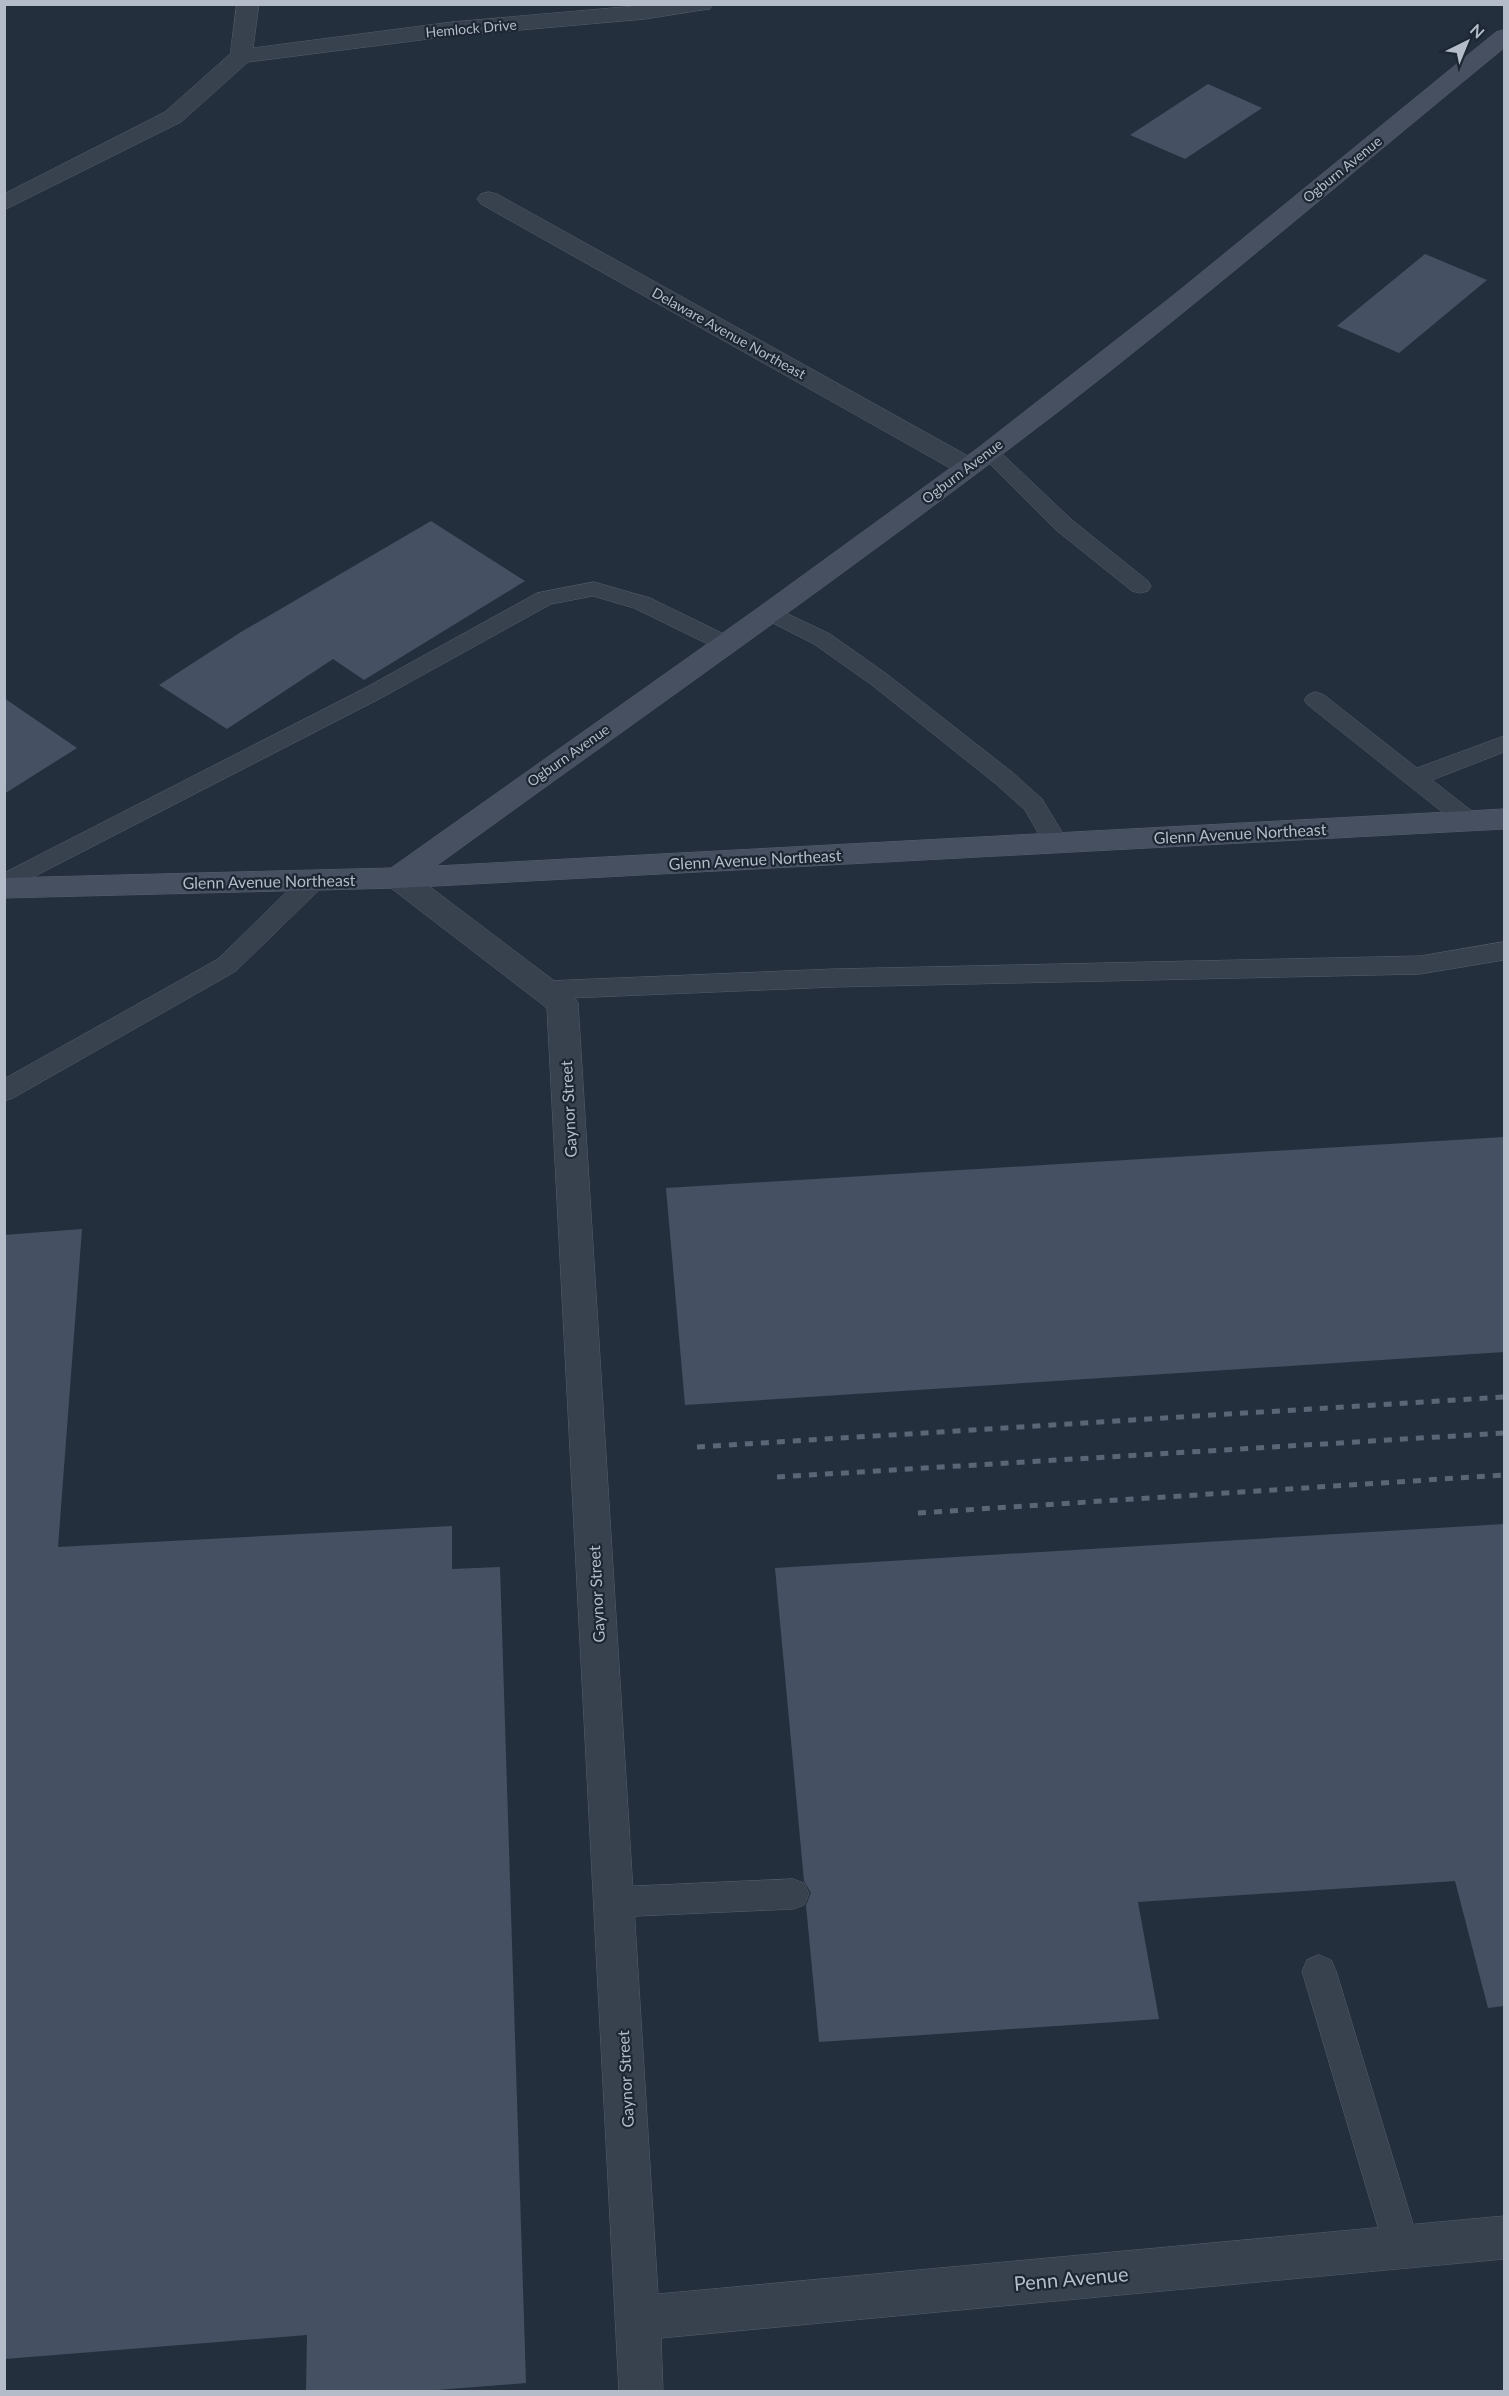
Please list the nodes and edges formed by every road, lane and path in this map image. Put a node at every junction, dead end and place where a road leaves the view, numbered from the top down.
1 (248, 4) edge
2 (702, 4) edge
3 (1504, 36) edge
4 (241, 56) junction
5 (489, 199) dead end
6 (4, 203) edge
7 (989, 452) junction
8 (968, 467) junction
9 (1140, 586) dead end
10 (771, 613) junction
11 (726, 644) junction
12 (1316, 700) dead end
13 (1504, 744) edge
14 (1414, 778) junction
15 (1504, 819) edge
16 (1469, 820) junction
17 (1056, 842) junction
18 (398, 878) junction
19 (314, 880) junction
20 (4, 886) edge
21 (1504, 951) edge
22 (546, 990) junction
23 (4, 1091) edge
24 (793, 1894) dead end
25 (615, 1902) junction
26 (1319, 1971) dead end
27 (1504, 2238) edge
28 (1402, 2247) junction
29 (639, 2318) junction
30 (641, 2391) edge

1 - 4 street
2 - 4 street, Hemlock Drive
3 - 7 street, Ogburn Avenue
4 - 6 street
5 - 8 street, Delaware Avenue Northeast
7 - 8 street, Ogburn Avenue
7 - 9 lane
8 - 10 street, Ogburn Avenue
10 - 11 street, Ogburn Avenue
10 - 17 lane
11 - 18 street, Ogburn Avenue
11 - 20 lane
12 - 14 lane
13 - 14 lane
14 - 16 lane
15 - 16 street, Glenn Avenue Northeast
16 - 17 street, Glenn Avenue Northeast
17 - 18 street, Glenn Avenue Northeast
18 - 19 street, Glenn Avenue Northeast
18 - 22 street, Gaynor Street
19 - 20 street, Glenn Avenue Northeast
19 - 23 lane
21 - 22 lane
22 - 25 street, Gaynor Street
24 - 25 lane
25 - 29 street, Gaynor Street
26 - 28 lane
27 - 28 street, Penn Avenue
28 - 29 street, Penn Avenue
29 - 30 street, Gaynor Street

